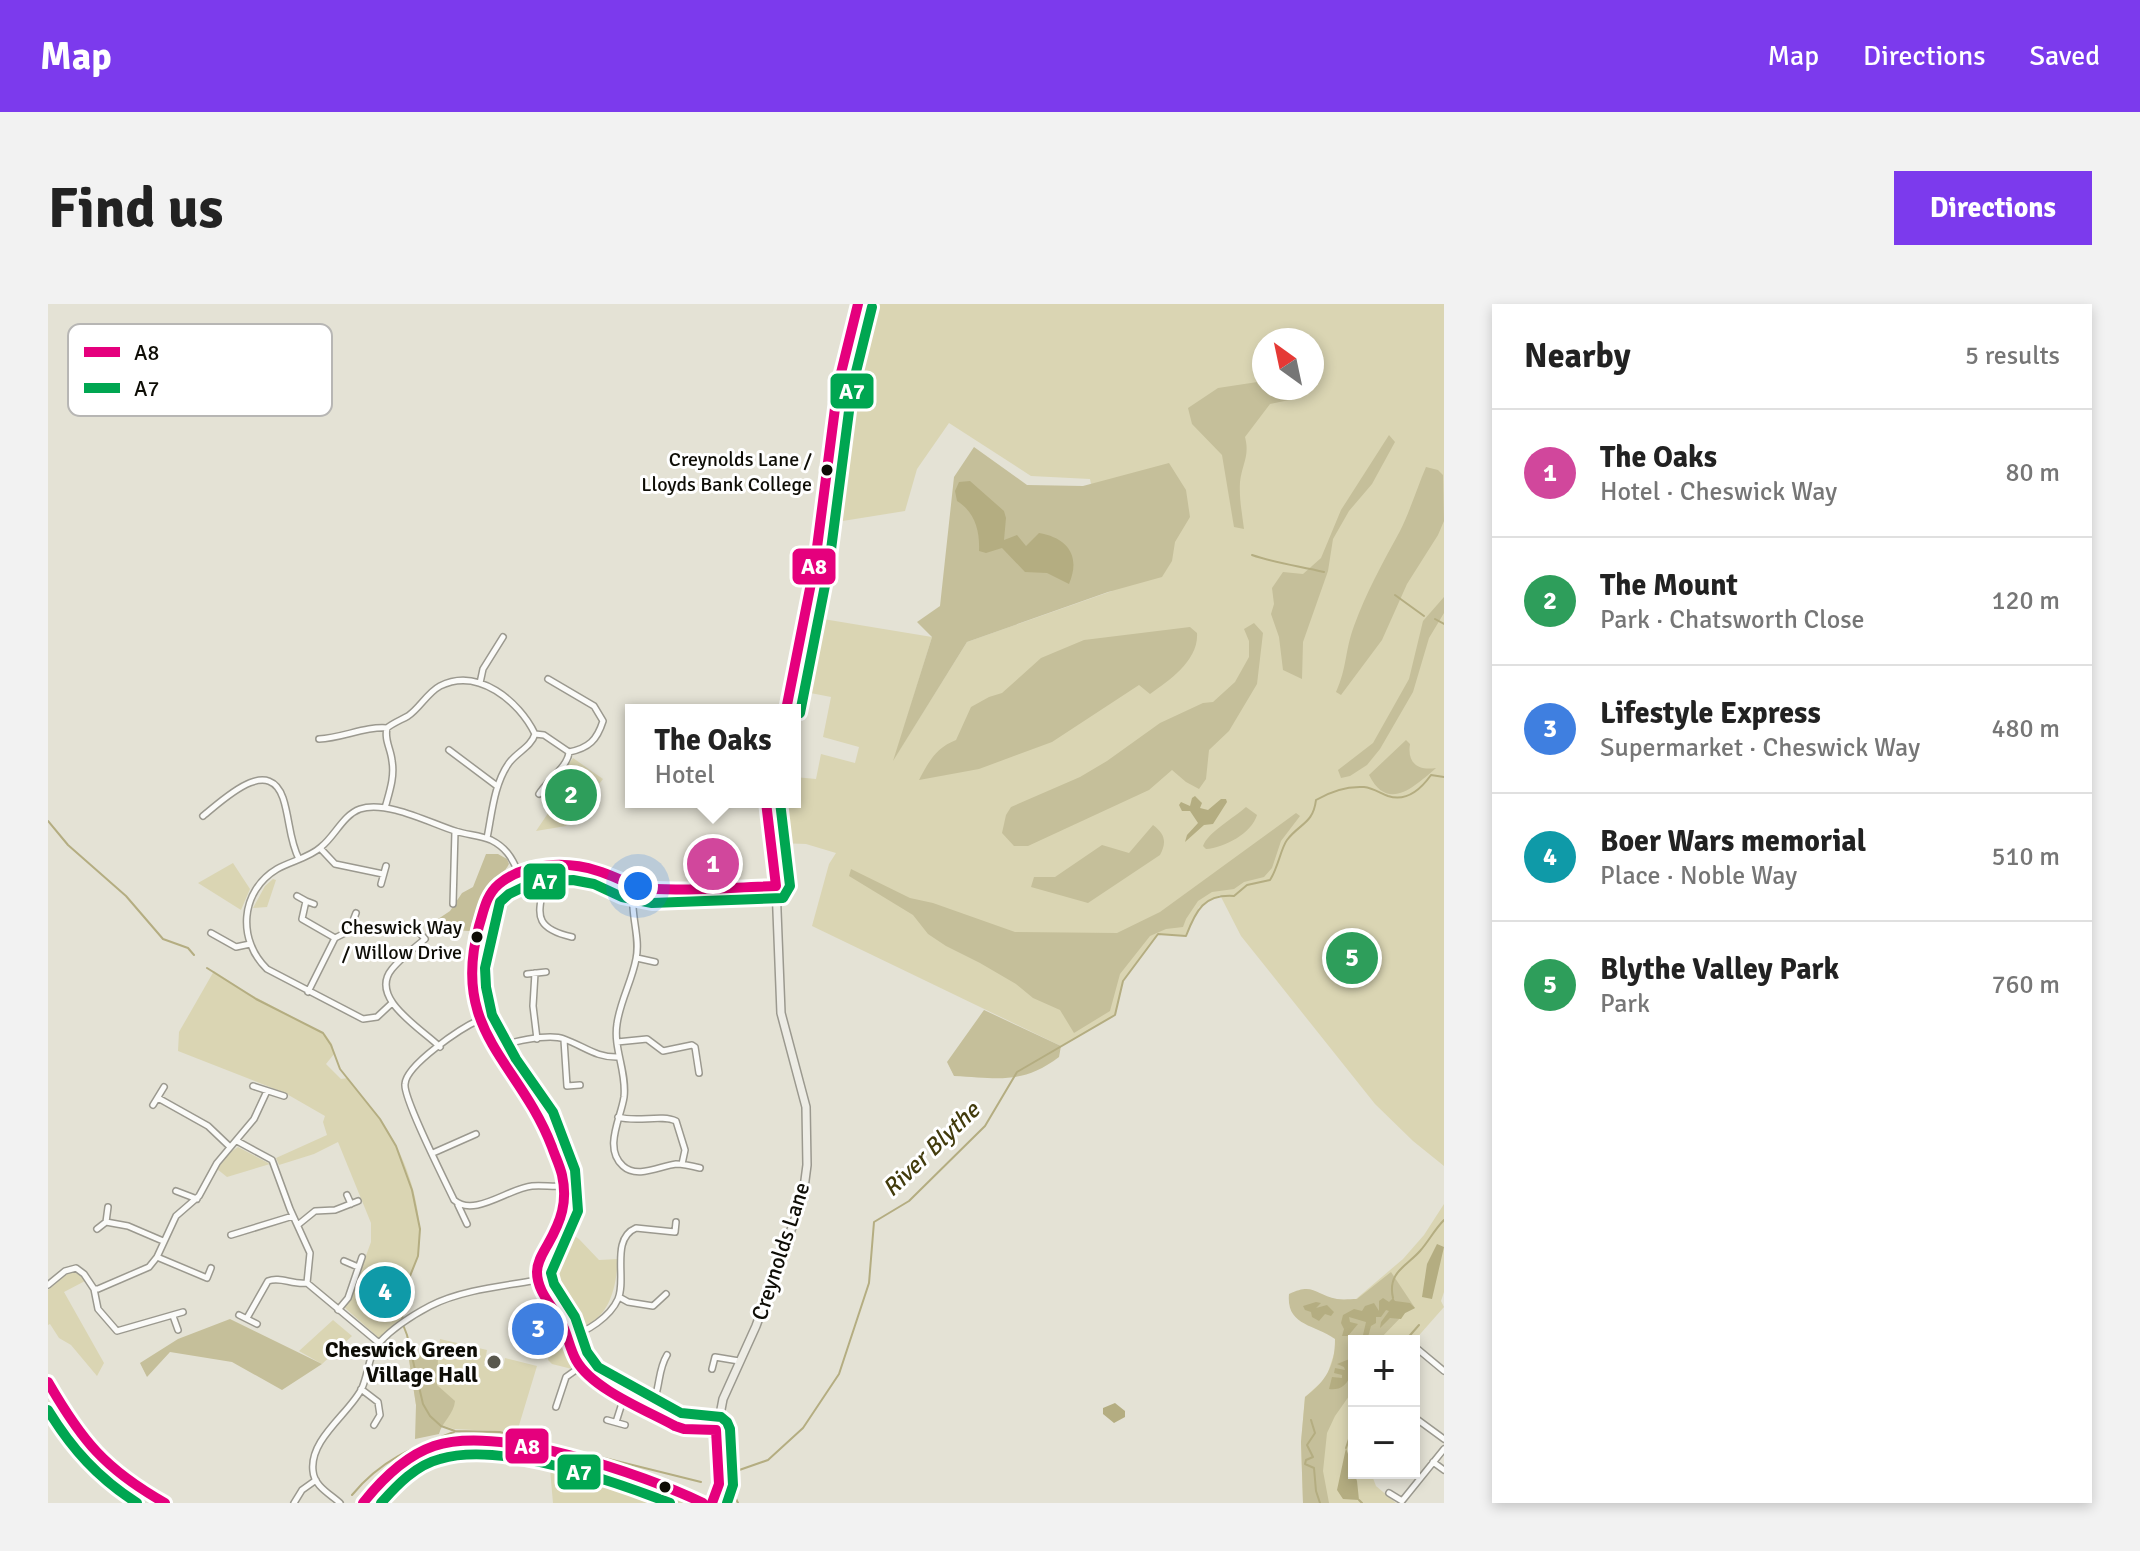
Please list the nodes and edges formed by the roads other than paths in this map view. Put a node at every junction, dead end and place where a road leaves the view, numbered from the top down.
1 (858, 304) edge
2 (503, 637) dead end
3 (548, 679) dead end
4 (480, 683) junction
5 (787, 704) edge
6 (387, 728) junction
7 (535, 734) junction
8 (319, 739) dead end
9 (449, 750) dead end
10 (569, 752) junction
11 (497, 786) junction
12 (539, 794) dead end
13 (385, 808) junction
14 (767, 808) edge
15 (203, 816) dead end
16 (455, 831) junction
17 (487, 838) junction
18 (320, 848) junction
19 (299, 859) junction
20 (386, 866) dead end
21 (543, 866) junction
22 (518, 872) junction
23 (383, 874) junction
24 (381, 884) dead end
25 (634, 886) junction
26 (776, 886) junction
27 (297, 896) dead end
28 (306, 901) junction
29 (314, 904) dead end
30 (453, 904) dead end
31 (356, 913) dead end
32 (418, 931) dead end
33 (211, 933) dead end
34 (572, 937) dead end
35 (335, 938) junction
36 (250, 944) junction
37 (637, 958) junction
38 (655, 962) dead end
39 (546, 972) dead end
40 (535, 973) junction
41 (527, 974) dead end
42 (308, 992) junction
43 (392, 1003) junction
44 (479, 1020) junction
45 (537, 1039) junction
46 (564, 1039) junction
47 (617, 1042) junction
48 (440, 1047) junction
49 (494, 1050) junction
50 (619, 1057) junction
51 (699, 1073) dead end
52 (580, 1085) dead end
53 (253, 1086) dead end
54 (164, 1087) dead end
55 (267, 1091) junction
56 (284, 1096) dead end
57 (158, 1098) junction
58 (153, 1105) dead end
59 (618, 1117) junction
60 (476, 1134) dead end
61 (237, 1141) junction
62 (229, 1146) junction
63 (433, 1153) junction
64 (682, 1164) junction
65 (700, 1168) dead end
66 (564, 1186) junction
67 (176, 1191) dead end
68 (347, 1195) dead end
69 (197, 1199) junction
70 (358, 1201) dead end
71 (351, 1204) junction
72 (458, 1204) junction
73 (108, 1207) dead end
74 (293, 1216) junction
75 (106, 1222) junction
76 (676, 1222) dead end
77 (299, 1224) junction
78 (467, 1224) dead end
79 (97, 1229) dead end
80 (231, 1235) dead end
81 (163, 1241) junction
82 (157, 1257) junction
83 (362, 1257) dead end
84 (344, 1261) dead end
85 (358, 1267) junction
86 (211, 1268) dead end
87 (538, 1280) junction
88 (307, 1283) junction
89 (48, 1285) edge
90 (94, 1289) junction
91 (666, 1294) dead end
92 (619, 1297) junction
93 (338, 1310) junction
94 (183, 1312) dead end
95 (239, 1315) dead end
96 (173, 1316) junction
97 (247, 1318) junction
98 (257, 1324) dead end
99 (178, 1330) dead end
100 (568, 1337) junction
101 (379, 1343) junction
102 (1420, 1349) edge
103 (667, 1355) dead end
104 (739, 1361) junction
105 (580, 1367) junction
106 (712, 1369) dead end
107 (1444, 1371) edge
108 (48, 1382) edge
109 (361, 1389) junction
110 (624, 1397) junction
111 (556, 1407) dead end
112 (648, 1411) junction
113 (607, 1420) dead end
114 (1420, 1421) edge
115 (616, 1422) junction
116 (374, 1425) dead end
117 (625, 1425) dead end
118 (716, 1430) junction
119 (1444, 1439) edge
120 (1444, 1449) edge
121 (1433, 1462) junction
122 (1444, 1470) edge
123 (316, 1480) junction
124 (1389, 1493) dead end
125 (1402, 1502) edge
126 (165, 1503) edge
127 (294, 1503) edge
128 (340, 1503) edge
129 (363, 1503) edge
130 (703, 1503) edge
131 (712, 1503) edge

1 - 5 street
2 - 4 street
3 - 10 street
4 - 6 street
4 - 7 street
6 - 8 street
6 - 13 street
7 - 10 street
7 - 11 street
9 - 11 street
10 - 12 street
11 - 17 street
13 - 16 street
13 - 18 street
14 - 26 street, Creynolds Lane
15 - 19 street
16 - 17 street
16 - 30 street
17 - 22 street
18 - 19 street
18 - 23 street
19 - 36 street
20 - 23 street
21 - 22 street
21 - 25 street
21 - 34 street
22 - 44 street
23 - 24 street
25 - 26 street
25 - 37 street
26 - 104 street, Creynolds Lane
27 - 28 street
28 - 29 street
28 - 35 street
31 - 35 street
32 - 43 street
33 - 36 street
35 - 42 street
36 - 42 street
37 - 38 street
37 - 47 street
39 - 40 street
40 - 41 street
40 - 45 street
42 - 43 street
43 - 48 street
44 - 48 street
44 - 49 street
45 - 46 street
45 - 49 street
46 - 50 street
46 - 52 street
47 - 50 street
47 - 51 street
48 - 63 street
49 - 66 street
50 - 59 street
53 - 55 street
54 - 57 street
55 - 56 street
55 - 61 street
57 - 58 street
57 - 62 street
59 - 64 street
59 - 64 street
60 - 63 street
61 - 62 street
61 - 74 street
62 - 69 street
63 - 72 street
64 - 65 street
66 - 72 street
66 - 87 street
67 - 69 street
68 - 71 street
69 - 81 street
70 - 71 street
71 - 77 street
72 - 78 street
73 - 75 street
74 - 77 street
74 - 80 street
75 - 79 street
75 - 81 street
76 - 92 street
77 - 88 street
81 - 82 street
82 - 86 street
82 - 90 street
83 - 85 street
84 - 85 street
85 - 93 street
87 - 100 street
87 - 101 street
88 - 93 street
88 - 97 street
89 - 90 street
90 - 96 street
91 - 92 street
92 - 100 street
93 - 101 street
94 - 96 street
95 - 97 street
96 - 99 street
97 - 98 street
100 - 105 street
101 - 109 street
102 - 107 street
103 - 112 street
104 - 106 street
104 - 118 street, Creynolds Lane
105 - 110 street
105 - 111 street
108 - 126 street
109 - 116 street
109 - 123 street
110 - 112 street
110 - 115 street
112 - 118 street
113 - 115 street
114 - 119 street
115 - 117 street
118 - 131 street, Creynolds Lane
120 - 121 street
121 - 122 street
121 - 125 street
123 - 127 street
123 - 128 street
124 - 125 street
129 - 130 street

